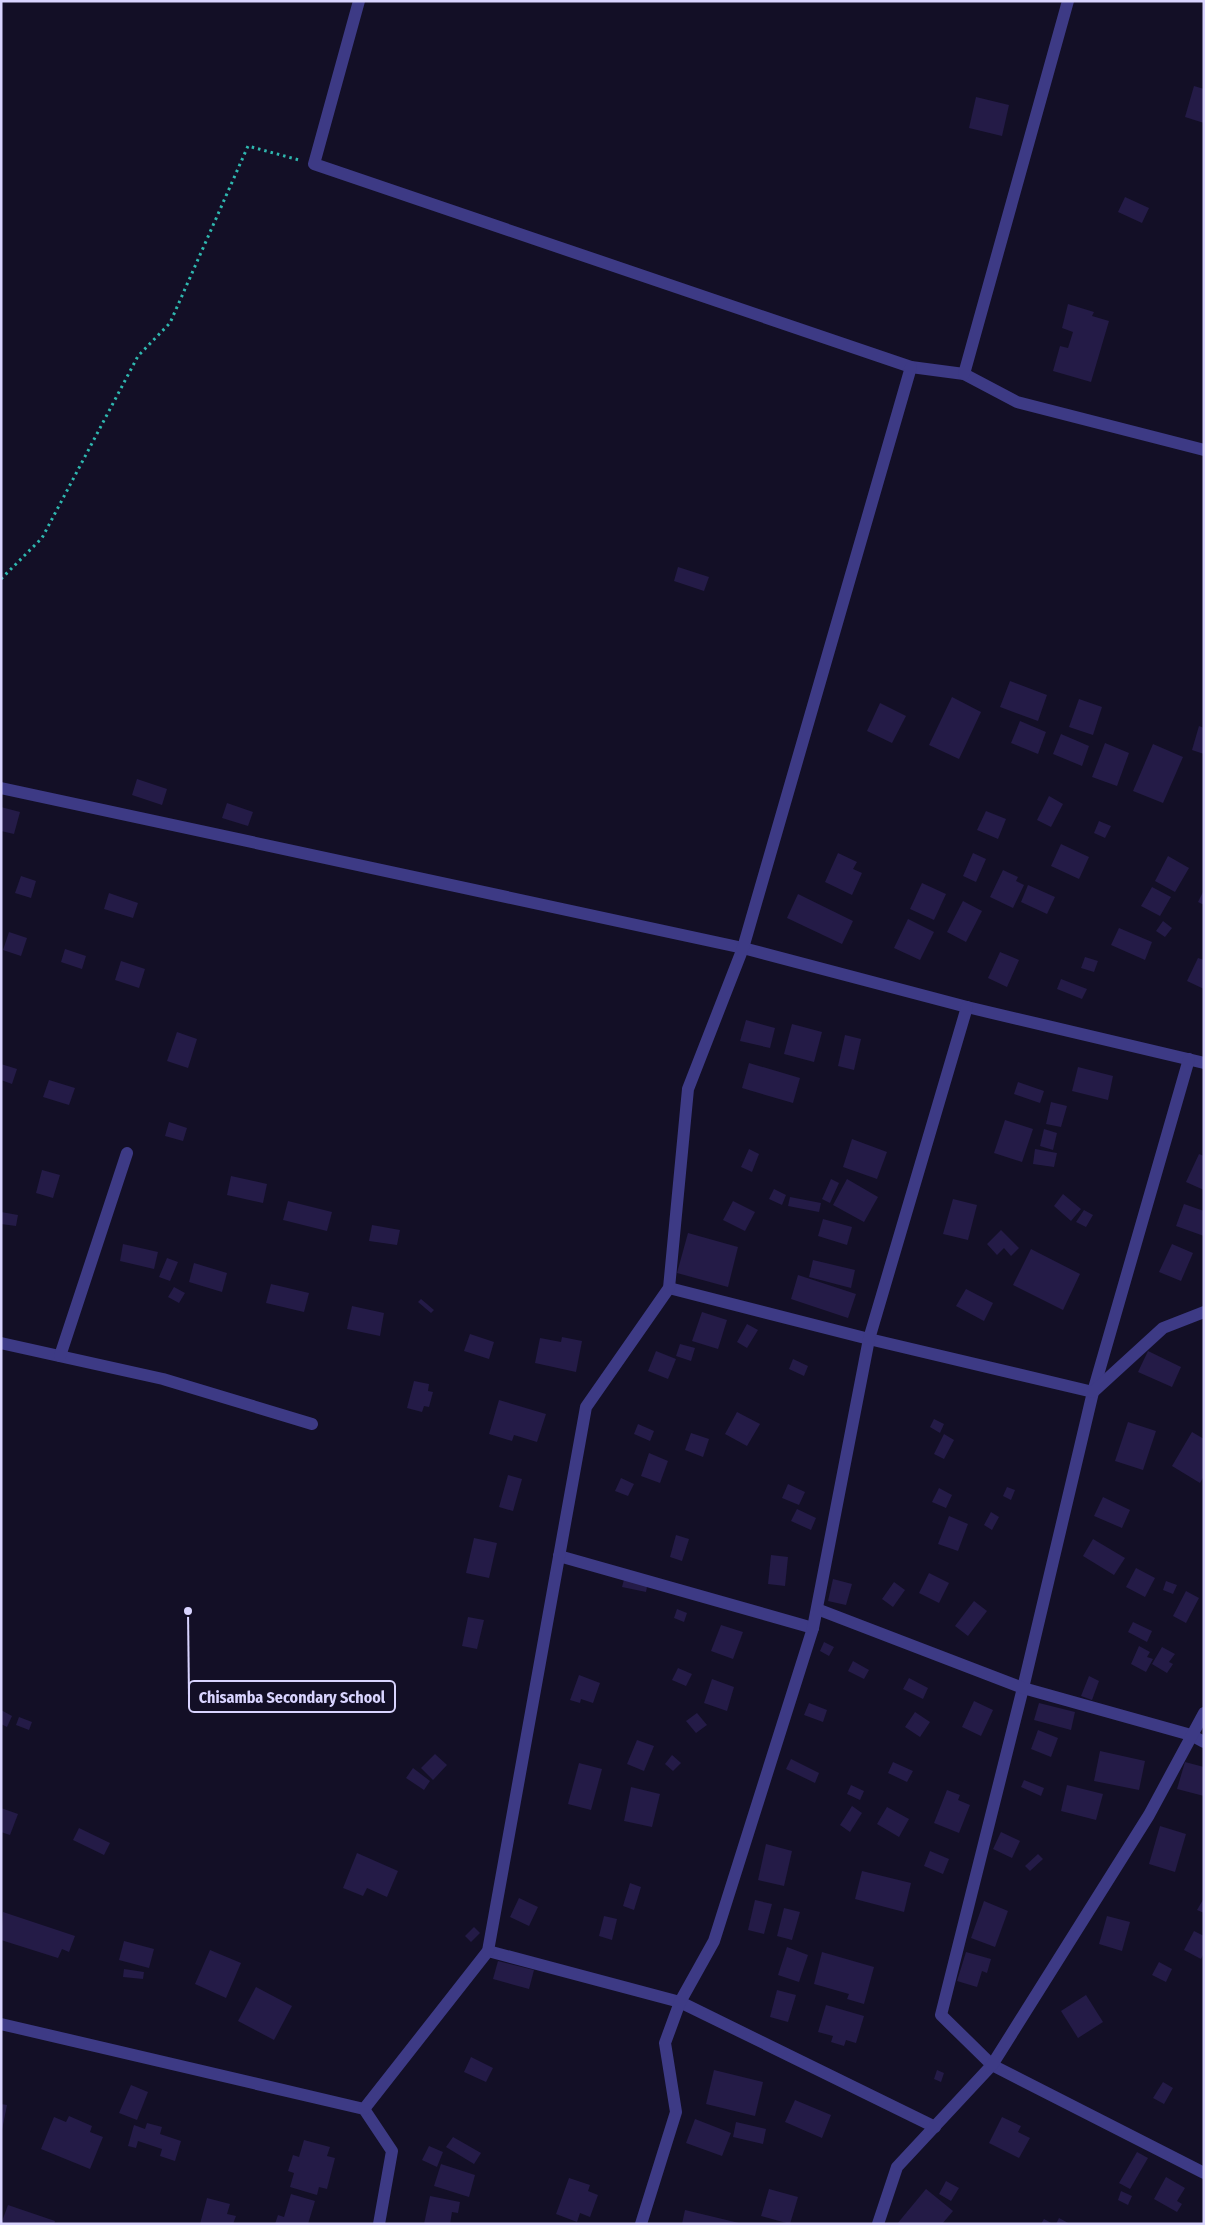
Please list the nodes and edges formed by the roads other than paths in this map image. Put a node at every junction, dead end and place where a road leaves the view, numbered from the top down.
1 (359, 1) edge
2 (1068, 1) edge
3 (910, 367) junction
4 (964, 374) junction
5 (1204, 450) edge
6 (1, 788) edge
7 (743, 948) junction
8 (967, 1007) junction
9 (1188, 1058) junction
10 (1204, 1063) edge
11 (127, 1153) dead end
12 (668, 1288) junction
13 (1204, 1312) edge
14 (869, 1340) junction
15 (1, 1343) edge
16 (60, 1356) junction
17 (1093, 1392) junction
18 (312, 1424) dead end
19 (559, 1556) junction
20 (817, 1609) junction
21 (813, 1628) junction
22 (1023, 1688) junction
23 (1204, 1713) edge
24 (1191, 1735) junction
25 (1204, 1742) edge
26 (488, 1951) junction
27 (680, 2002) junction
28 (1, 2024) edge
29 (992, 2065) junction
30 (364, 2109) junction
31 (935, 2126) junction
32 (1204, 2173) edge
33 (380, 2224) edge
34 (641, 2224) edge
35 (878, 2224) edge

1 - 3 street
2 - 4 street
3 - 4 street
3 - 7 street
4 - 5 street
6 - 7 street
7 - 8 street
7 - 12 street
8 - 9 street
8 - 14 street
9 - 10 street
9 - 17 street
11 - 16 street
12 - 14 street
12 - 19 street
13 - 17 street
14 - 17 street
14 - 20 street
15 - 16 street
16 - 18 street
17 - 22 street
19 - 21 street
19 - 26 street
20 - 21 street
20 - 22 street
21 - 27 street
22 - 24 street
22 - 29 street
23 - 24 street
24 - 25 street
24 - 29 street
26 - 27 street
26 - 30 street
27 - 31 street
27 - 34 street
28 - 30 street
29 - 31 street
29 - 32 street
30 - 33 street
31 - 35 street

